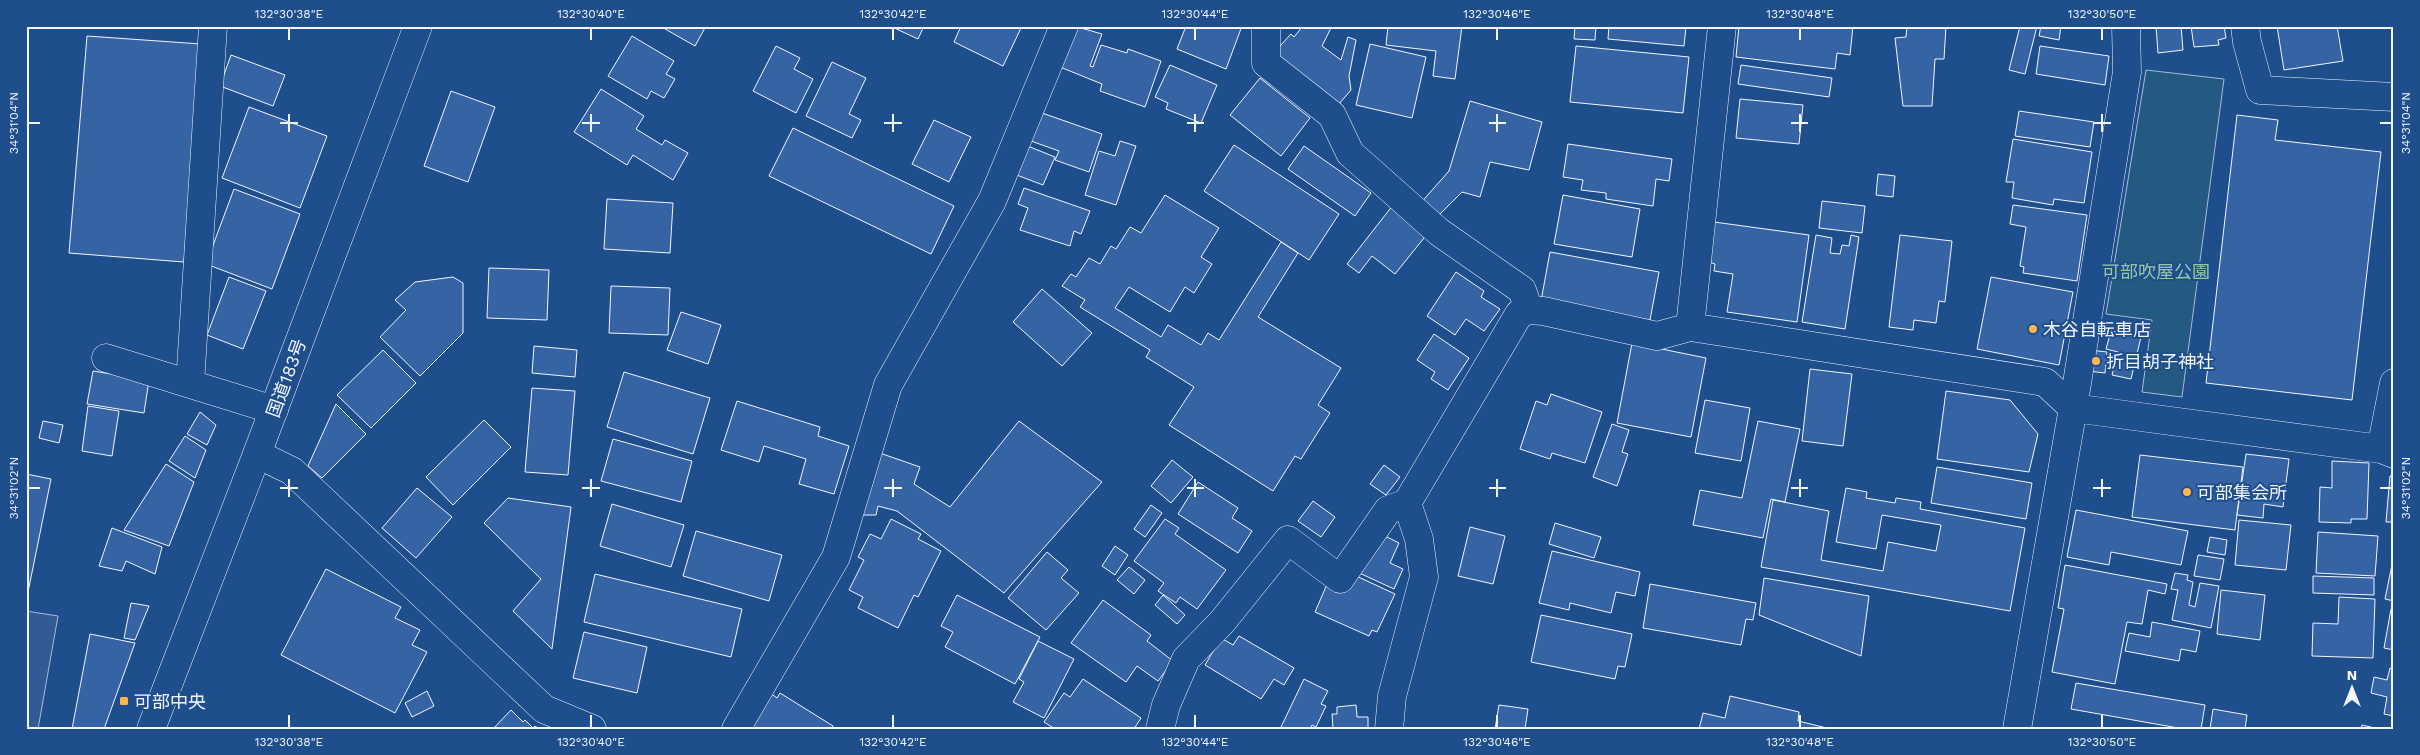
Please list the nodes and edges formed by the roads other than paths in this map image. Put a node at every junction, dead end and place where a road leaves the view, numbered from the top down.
1 (212, 26) edge
2 (418, 26) edge
3 (1064, 26) edge
4 (1266, 26) edge
5 (1722, 26) edge
6 (2126, 26) edge
7 (2245, 26) edge
8 (2394, 97) edge
9 (1529, 310) junction
10 (1690, 327) junction
11 (106, 358) dead end
12 (2394, 383) edge
13 (190, 384) junction
14 (2073, 408) junction
15 (274, 410) junction
16 (2388, 451) edge
17 (258, 454) junction
18 (1407, 503) junction
19 (151, 729) edge
20 (592, 729) edge
21 (736, 729) edge
22 (1160, 729) edge
23 (1389, 729) edge
24 (2017, 729) edge

1 - 13 main road
2 - 15 main road, 国道183号
3 - 21 main road
4 - 9 main road
5 - 10 main road
6 - 14 main road
7 - 8 main road
9 - 10 main road
9 - 18 main road
10 - 14 main road
11 - 13 main road
12 - 16 main road
13 - 15 main road
14 - 16 main road
14 - 24 main road
15 - 17 main road, 国道183号
17 - 19 main road, 国道183号
17 - 20 main road
18 - 22 main road
18 - 23 main road

